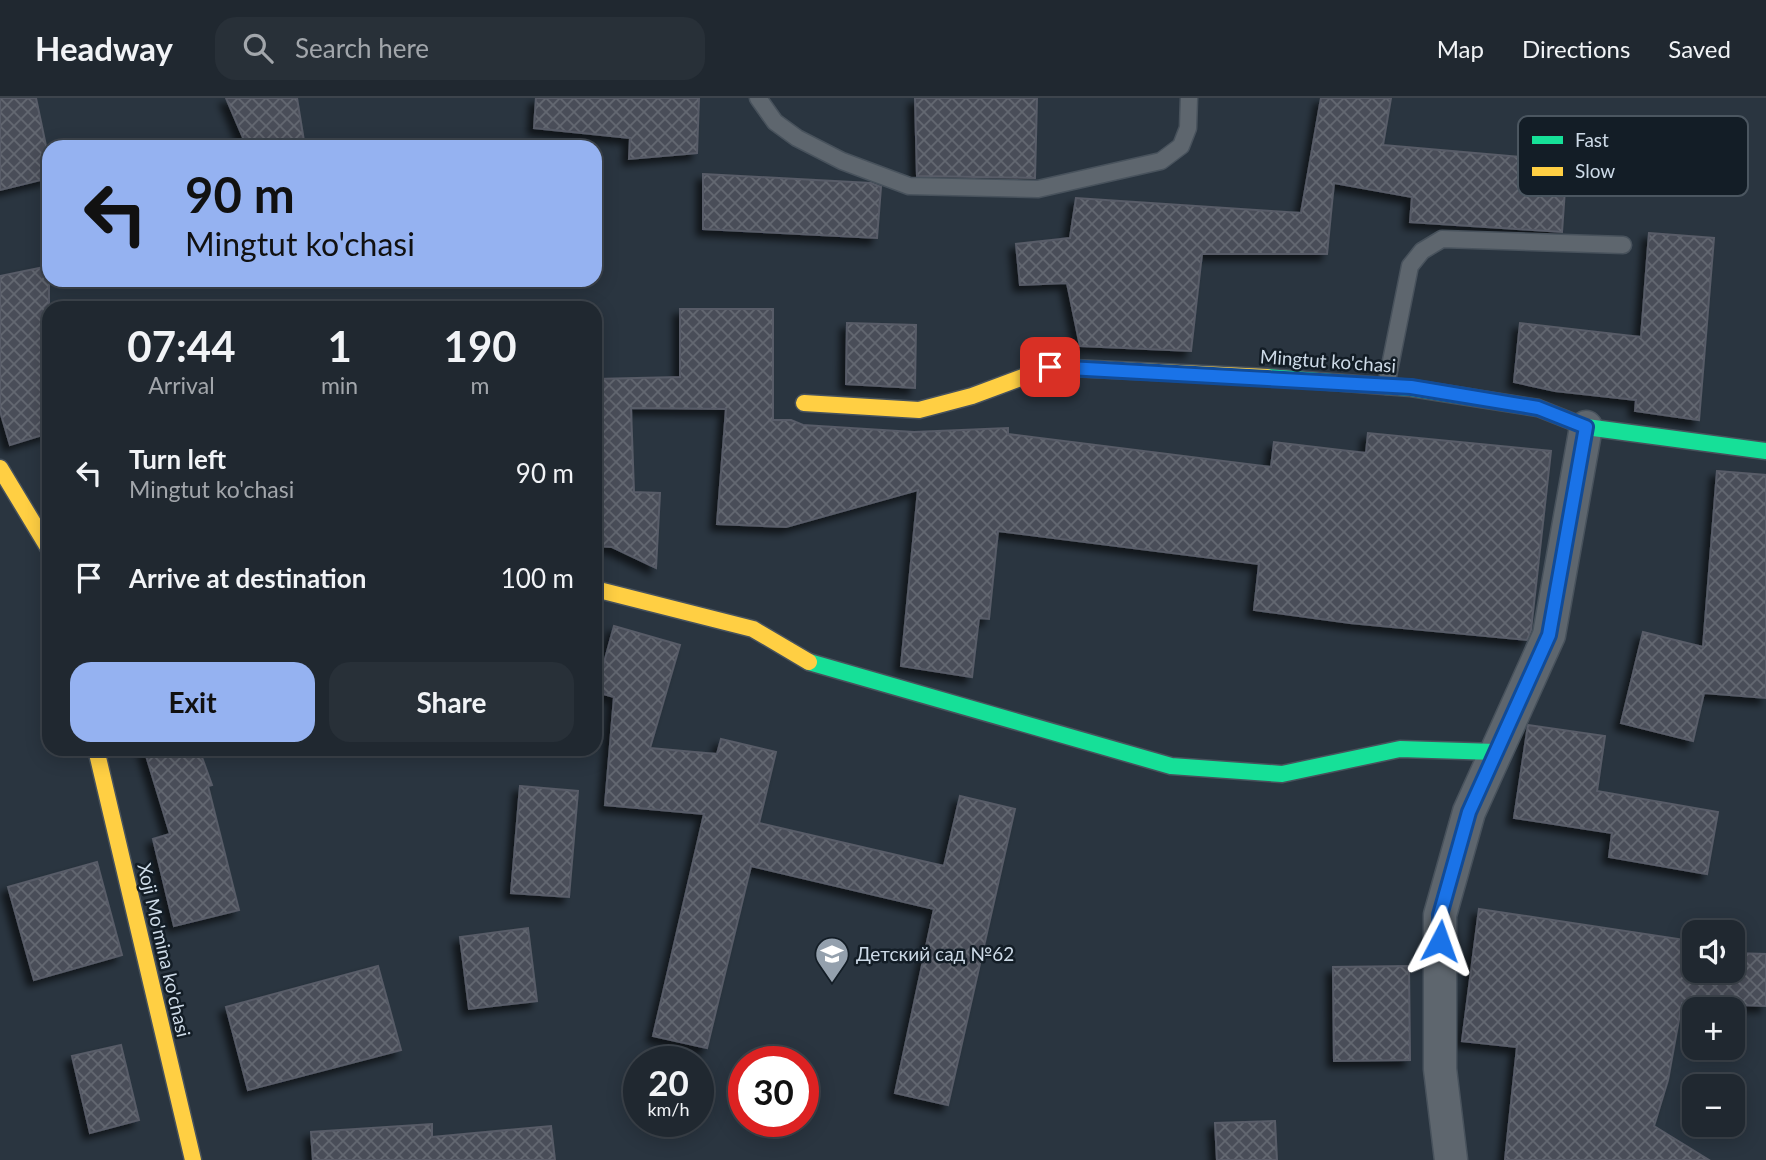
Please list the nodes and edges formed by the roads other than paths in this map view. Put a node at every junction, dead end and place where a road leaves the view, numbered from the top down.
1 (758, 98) edge
2 (1189, 98) edge
3 (1623, 245) dead end
4 (1387, 386) junction
5 (804, 403) dead end
6 (1586, 427) junction
7 (1766, 451) edge
8 (0, 468) edge
9 (42, 536) edge
10 (602, 591) edge
11 (1496, 752) junction
12 (98, 756) edge
13 (193, 1160) edge
14 (1451, 1160) edge

1 - 2 lane
3 - 4 lane
4 - 5 street, Mingtut ko'chasi
4 - 6 street, Mingtut ko'chasi
6 - 7 street, Mingtut ko'chasi
6 - 11 street
8 - 9 street
10 - 11 street
11 - 14 street
12 - 13 street, Xoji Mo'mina ko'chasi

